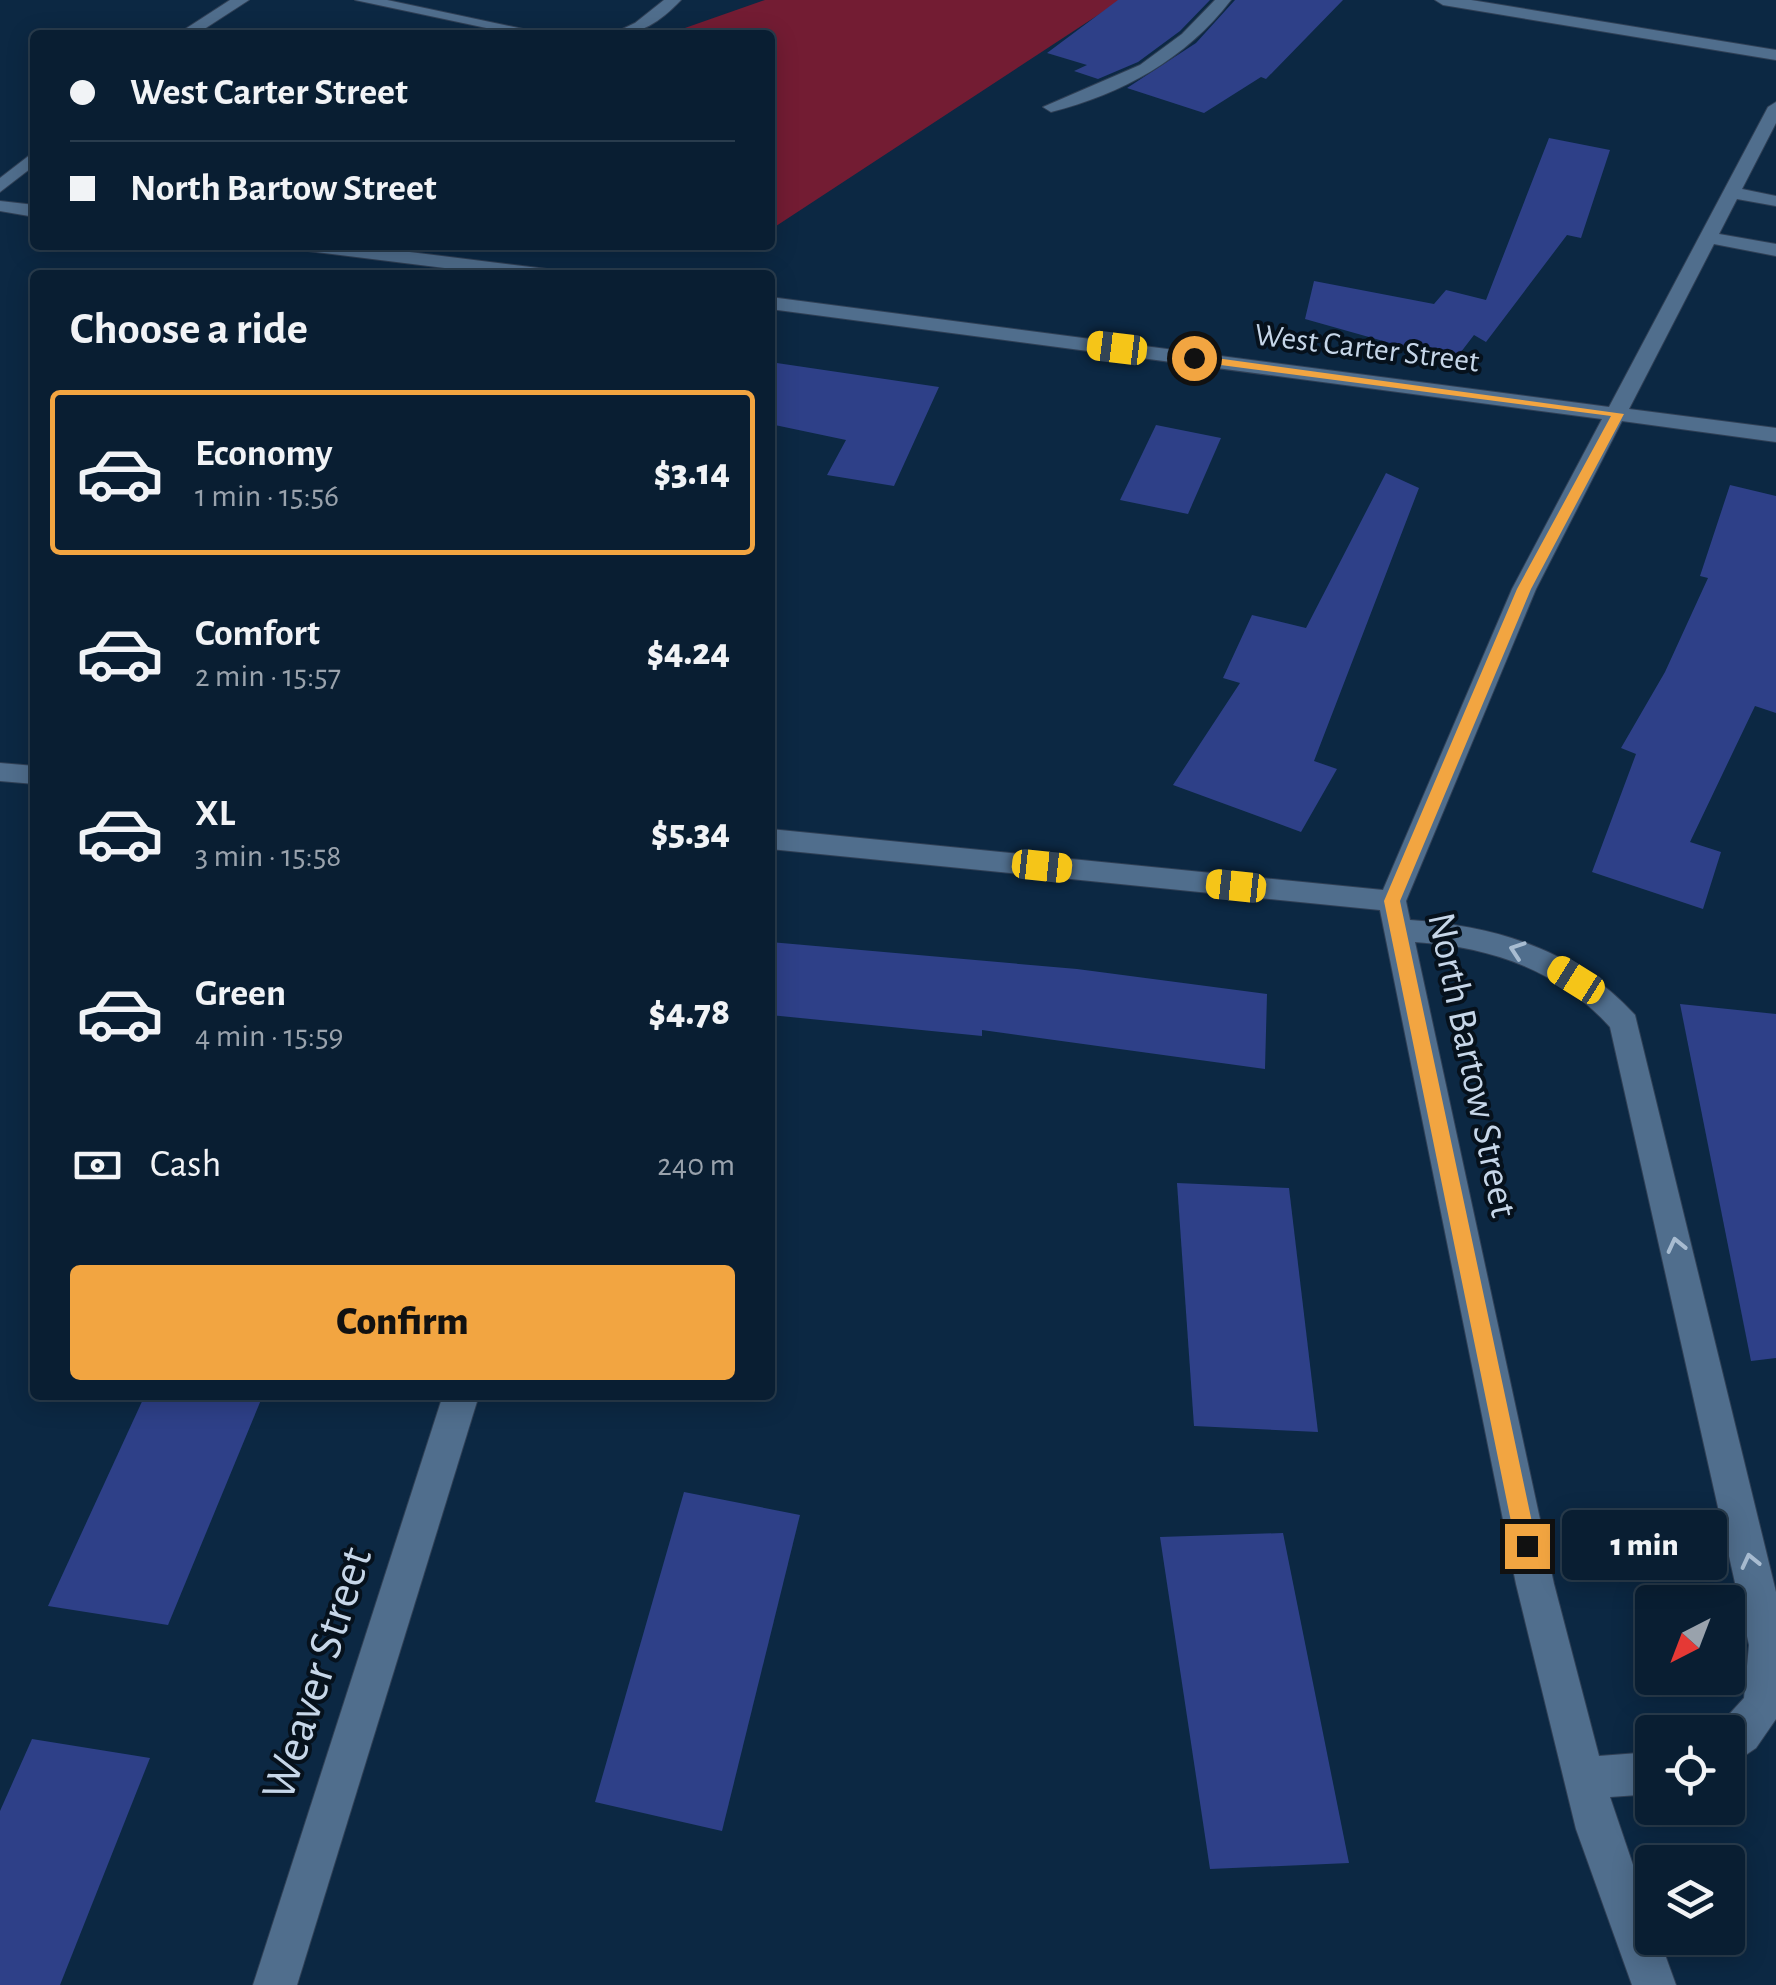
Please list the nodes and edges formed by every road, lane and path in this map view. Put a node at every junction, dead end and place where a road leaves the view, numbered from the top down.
1 (241, 0) edge
2 (363, 0) edge
3 (674, 0) edge
4 (1223, 0) edge
5 (1443, 0) edge
6 (192, 30) edge
7 (517, 30) edge
8 (631, 30) edge
9 (1776, 54) edge
10 (1051, 107) dead end
11 (1776, 107) edge
12 (1768, 138) edge
13 (30, 160) edge
14 (0, 187) edge
15 (1730, 193) junction
16 (1776, 201) edge
17 (0, 206) edge
18 (30, 210) edge
19 (1707, 237) junction
20 (348, 250) edge
21 (1776, 250) edge
22 (506, 270) edge
23 (775, 304) edge
24 (1618, 414) junction
25 (1776, 435) edge
26 (0, 772) edge
27 (30, 775) edge
28 (775, 841) edge
29 (1395, 916) junction
30 (459, 1400) edge
31 (1745, 1731) edge
32 (1635, 1774) edge
33 (1584, 1778) junction
34 (275, 1985) edge
35 (1654, 1985) edge

1 - 6 street
2 - 7 street
3 - 8 street
4 - 10 street
5 - 9 street
11 - 12 street, North Bartow Street
12 - 15 street, North Bartow Street
13 - 14 street
15 - 16 street
15 - 19 street, North Bartow Street
17 - 18 street
19 - 21 street
19 - 24 street, North Bartow Street
20 - 22 street
23 - 24 street, West Carter Street
24 - 25 street, West Carter Street
24 - 29 street, North Bartow Street
26 - 27 street
28 - 29 street
31 -> 29 street
29 - 33 street, North Bartow Street
30 - 34 street, Weaver Street
32 - 33 street
33 - 35 street, North Bartow Street

